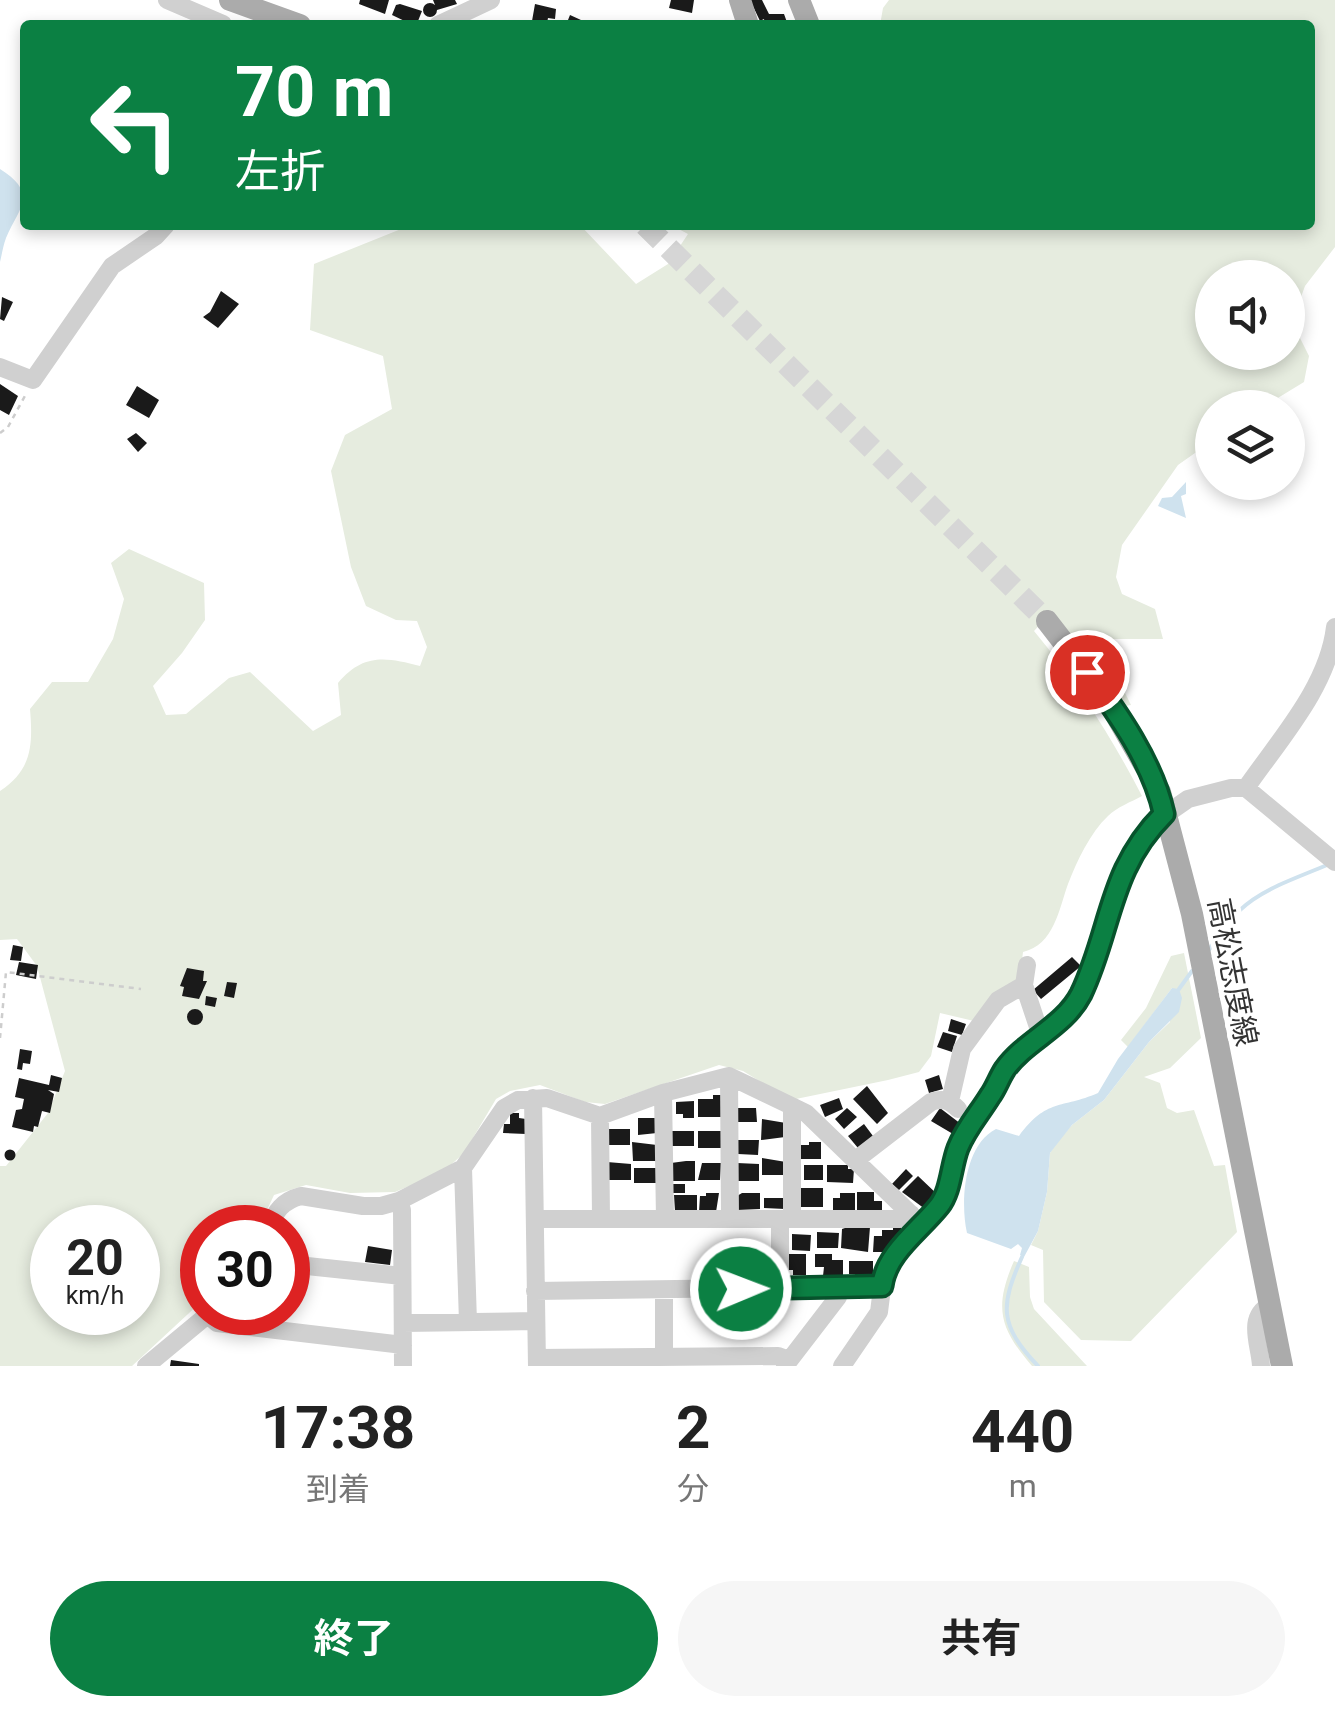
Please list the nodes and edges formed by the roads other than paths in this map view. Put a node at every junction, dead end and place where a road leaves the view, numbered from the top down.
1 (167, 0) edge
2 (481, 2) edge
3 (227, 15) edge
4 (264, 20) edge
5 (447, 20) edge
6 (161, 230) edge
7 (0, 367) edge
8 (1047, 620) tunnel mouth
9 (1335, 627) edge
10 (1246, 788) junction
11 (1164, 814) junction
12 (1335, 862) edge
13 (1027, 966) dead end
14 (1024, 986) junction
15 (1042, 1036) junction
16 (729, 1076) junction
17 (663, 1093) junction
18 (533, 1098) junction
19 (950, 1101) junction
20 (792, 1108) junction
21 (600, 1116) junction
22 (971, 1120) junction
23 (856, 1159) junction
24 (463, 1168) junction
25 (399, 1201) junction
26 (281, 1205) edge
27 (535, 1219) junction
28 (601, 1219) junction
29 (730, 1219) junction
30 (786, 1219) junction
31 (916, 1219) junction
32 (665, 1220) junction
33 (310, 1266) edge
34 (402, 1276) junction
35 (882, 1286) junction
36 (780, 1288) junction
37 (838, 1288) junction
38 (664, 1290) junction
39 (535, 1291) junction
40 (1270, 1306) junction
41 (536, 1321) junction
42 (468, 1322) junction
43 (403, 1323) junction
44 (310, 1334) edge
45 (184, 1335) edge
46 (403, 1345) junction
47 (664, 1356) junction
48 (536, 1362) edge
49 (787, 1363) edge
50 (146, 1366) edge
51 (404, 1366) edge
52 (842, 1366) edge
53 (1261, 1366) edge
54 (1282, 1366) edge

1 - 3 street
2 - 5 street
3 - 4 main road
6 - 7 street
8 - 11 main road, 高松志度線
9 - 10 street
10 - 11 street
10 - 12 street
11 - 15 street
11 - 40 main road, 高松志度線
13 - 14 street
14 - 15 street
14 - 19 street
15 - 22 street
16 - 17 street
16 - 20 street
16 - 29 street
17 - 21 street
17 - 32 street
18 - 21 street
18 - 24 street
18 - 27 street
19 - 22 street
19 - 23 street
20 - 23 street
20 - 30 street
21 - 28 street
22 - 31 street
23 - 31 street
24 - 25 street
24 - 42 street
25 - 26 street
25 - 34 street
27 - 28 street
27 - 39 street
28 - 32 street
29 - 30 street
29 - 32 street
30 - 31 street
30 - 36 street
31 - 35 street
33 - 34 street
34 - 43 street
35 - 37 street
35 - 52 street
36 - 37 street
36 - 38 street
37 - 49 street
38 - 39 street
38 - 47 street
39 - 41 street
40 - 53 street
40 - 54 main road, 高松志度線
41 - 42 street
41 - 48 street
42 - 43 street
43 - 46 street
44 - 46 street
45 - 50 street
46 - 51 street
47 - 48 street
47 - 49 street

